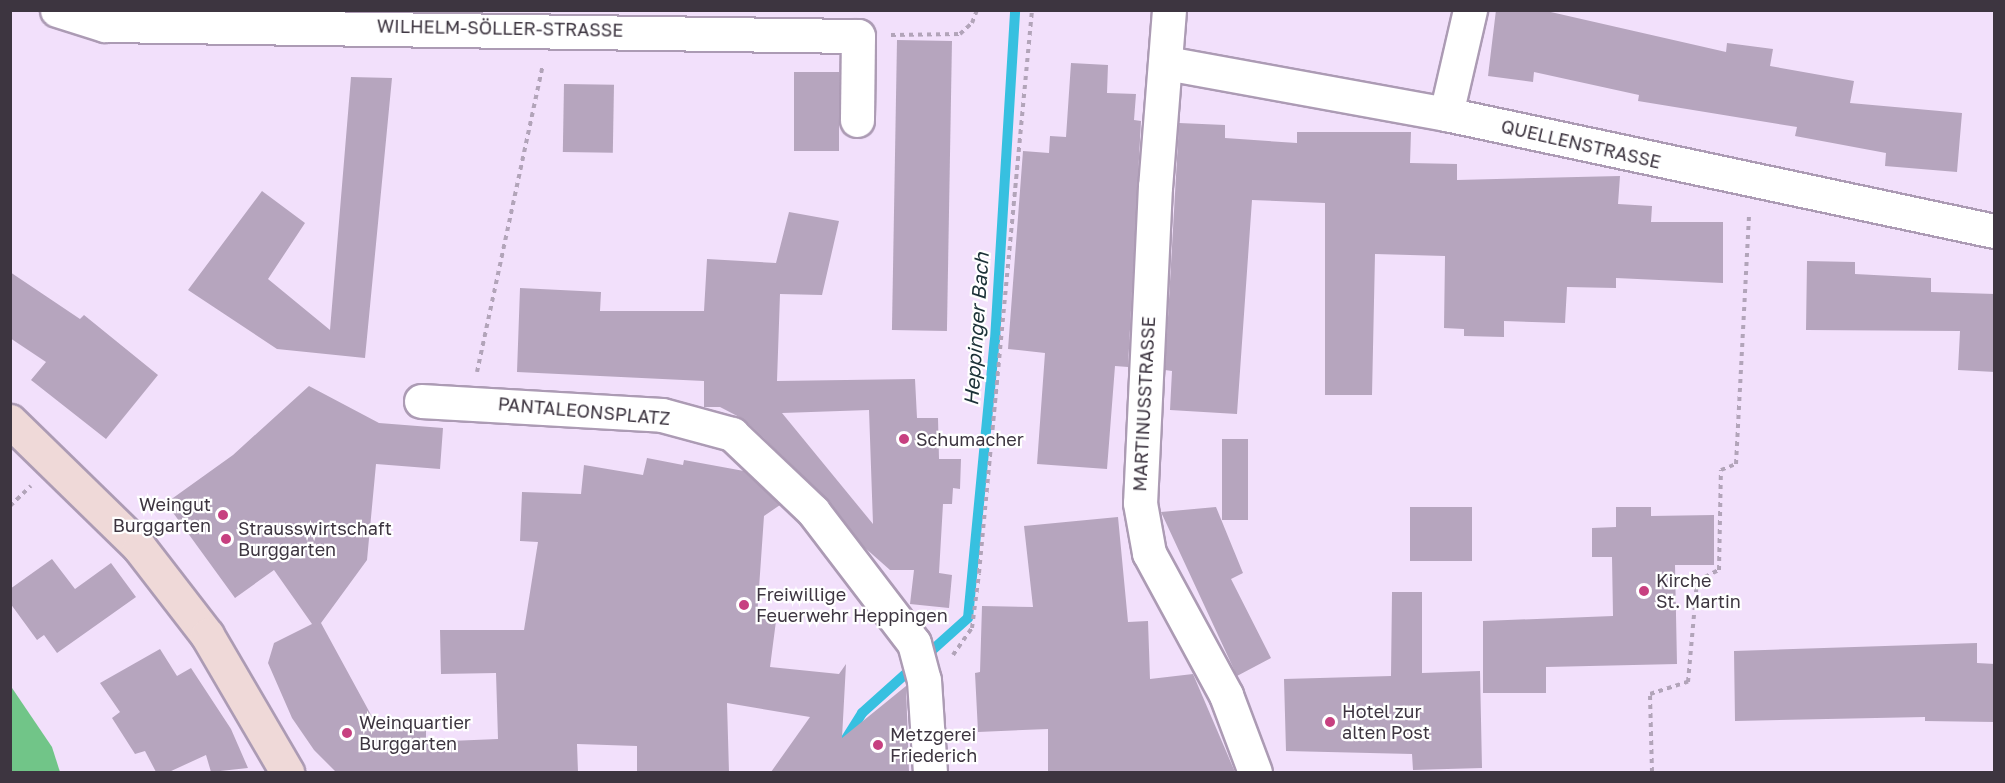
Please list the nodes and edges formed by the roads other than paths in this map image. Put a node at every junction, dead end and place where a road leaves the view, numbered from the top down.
1 (57, 10) edge
2 (1169, 10) edge
3 (1470, 10) edge
4 (802, 22) edge
5 (1166, 63) junction
6 (1446, 114) junction
7 (857, 120) dead end
8 (1995, 231) edge
9 (421, 401) dead end
10 (10, 422) edge
11 (287, 772) edge
12 (930, 772) edge
13 (1255, 772) edge

1 - 4 street, WILHELM-SÖLLER-STRASSE
2 - 5 street, MARTINUSSTRASSE
3 - 6 street
4 - 7 street, WILHELM-SÖLLER-STRASSE
5 - 6 street, QUELLENSTRASSE
5 - 13 street, MARTINUSSTRASSE
6 - 8 street, QUELLENSTRASSE
9 - 12 street, PANTALEONSPLATZ
10 - 11 main road

